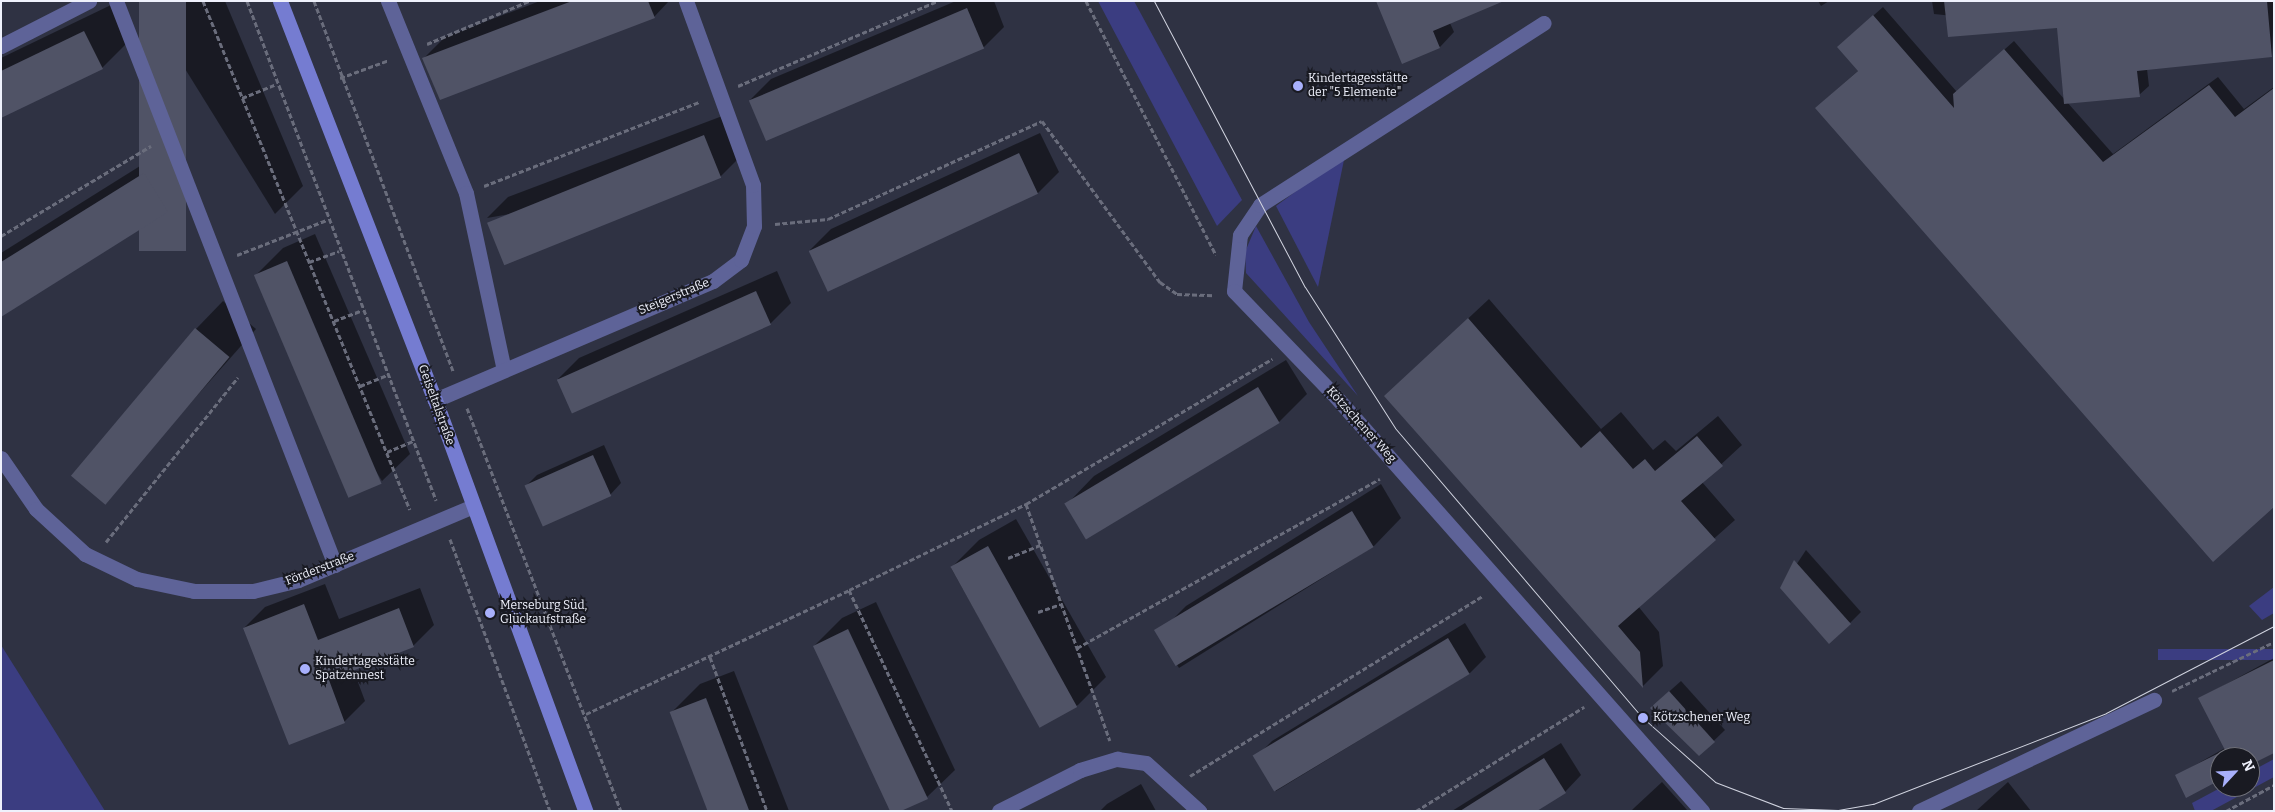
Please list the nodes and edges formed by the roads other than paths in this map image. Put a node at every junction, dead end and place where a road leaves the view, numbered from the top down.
1 (89, 1) edge
2 (116, 1) edge
3 (280, 1) edge
4 (388, 1) edge
5 (686, 1) edge
6 (1544, 22) dead end
7 (1, 46) edge
8 (504, 370) junction
9 (435, 400) junction
10 (1, 458) edge
11 (473, 506) junction
12 (335, 565) junction
13 (2154, 700) road end
14 (584, 811) edge
15 (1000, 811) edge
16 (1199, 811) edge
17 (1702, 811) edge
18 (1919, 811) edge

1 - 7 street
2 - 12 street
3 - 9 street, Geiseltalstraße
4 - 8 street
5 - 8 street, Steigerstraße
6 - 17 street, Kötzschener Weg
8 - 9 street, Steigerstraße
9 - 11 street, Geiseltalstraße
10 - 12 street, Förderstraße
11 - 12 street, Förderstraße
11 - 14 street, Geiseltalstraße
13 - 18 street
15 - 16 street

